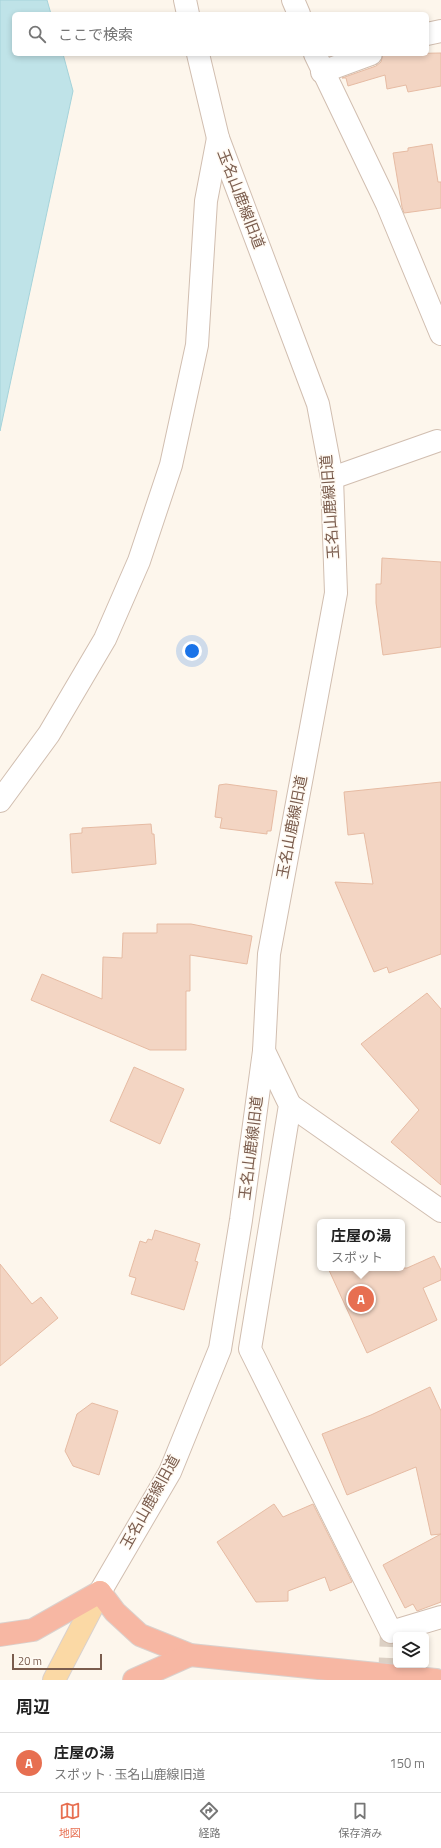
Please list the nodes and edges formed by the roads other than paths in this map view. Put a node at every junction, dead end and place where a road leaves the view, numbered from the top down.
1 (185, 0) edge
2 (293, 0) edge
3 (188, 12) edge
4 (297, 12) edge
5 (441, 31) edge
6 (429, 34) edge
7 (198, 56) edge
8 (359, 56) edge
9 (318, 63) edge
10 (218, 138) junction
11 (441, 334) edge
12 (440, 437) edge
13 (332, 478) junction
14 (0, 801) edge
15 (264, 1050) junction
16 (290, 1105) junction
17 (441, 1211) edge
18 (100, 1592) junction
19 (441, 1617) edge
20 (0, 1635) edge
21 (190, 1655) junction
22 (54, 1680) edge
23 (134, 1680) edge
24 (436, 1680) edge

1 - 3 street
2 - 4 street
5 - 6 street
7 - 10 street, 玉名山鹿線旧道
8 - 9 street
9 - 11 street
10 - 13 street, 玉名山鹿線旧道
10 - 14 street
12 - 13 street
13 - 15 street, 玉名山鹿線旧道
15 - 16 street
15 - 18 street, 玉名山鹿線旧道
16 - 17 street
16 - 19 street
18 - 20 highway
18 - 21 highway
18 - 22 main road
21 - 23 highway
21 - 24 highway

